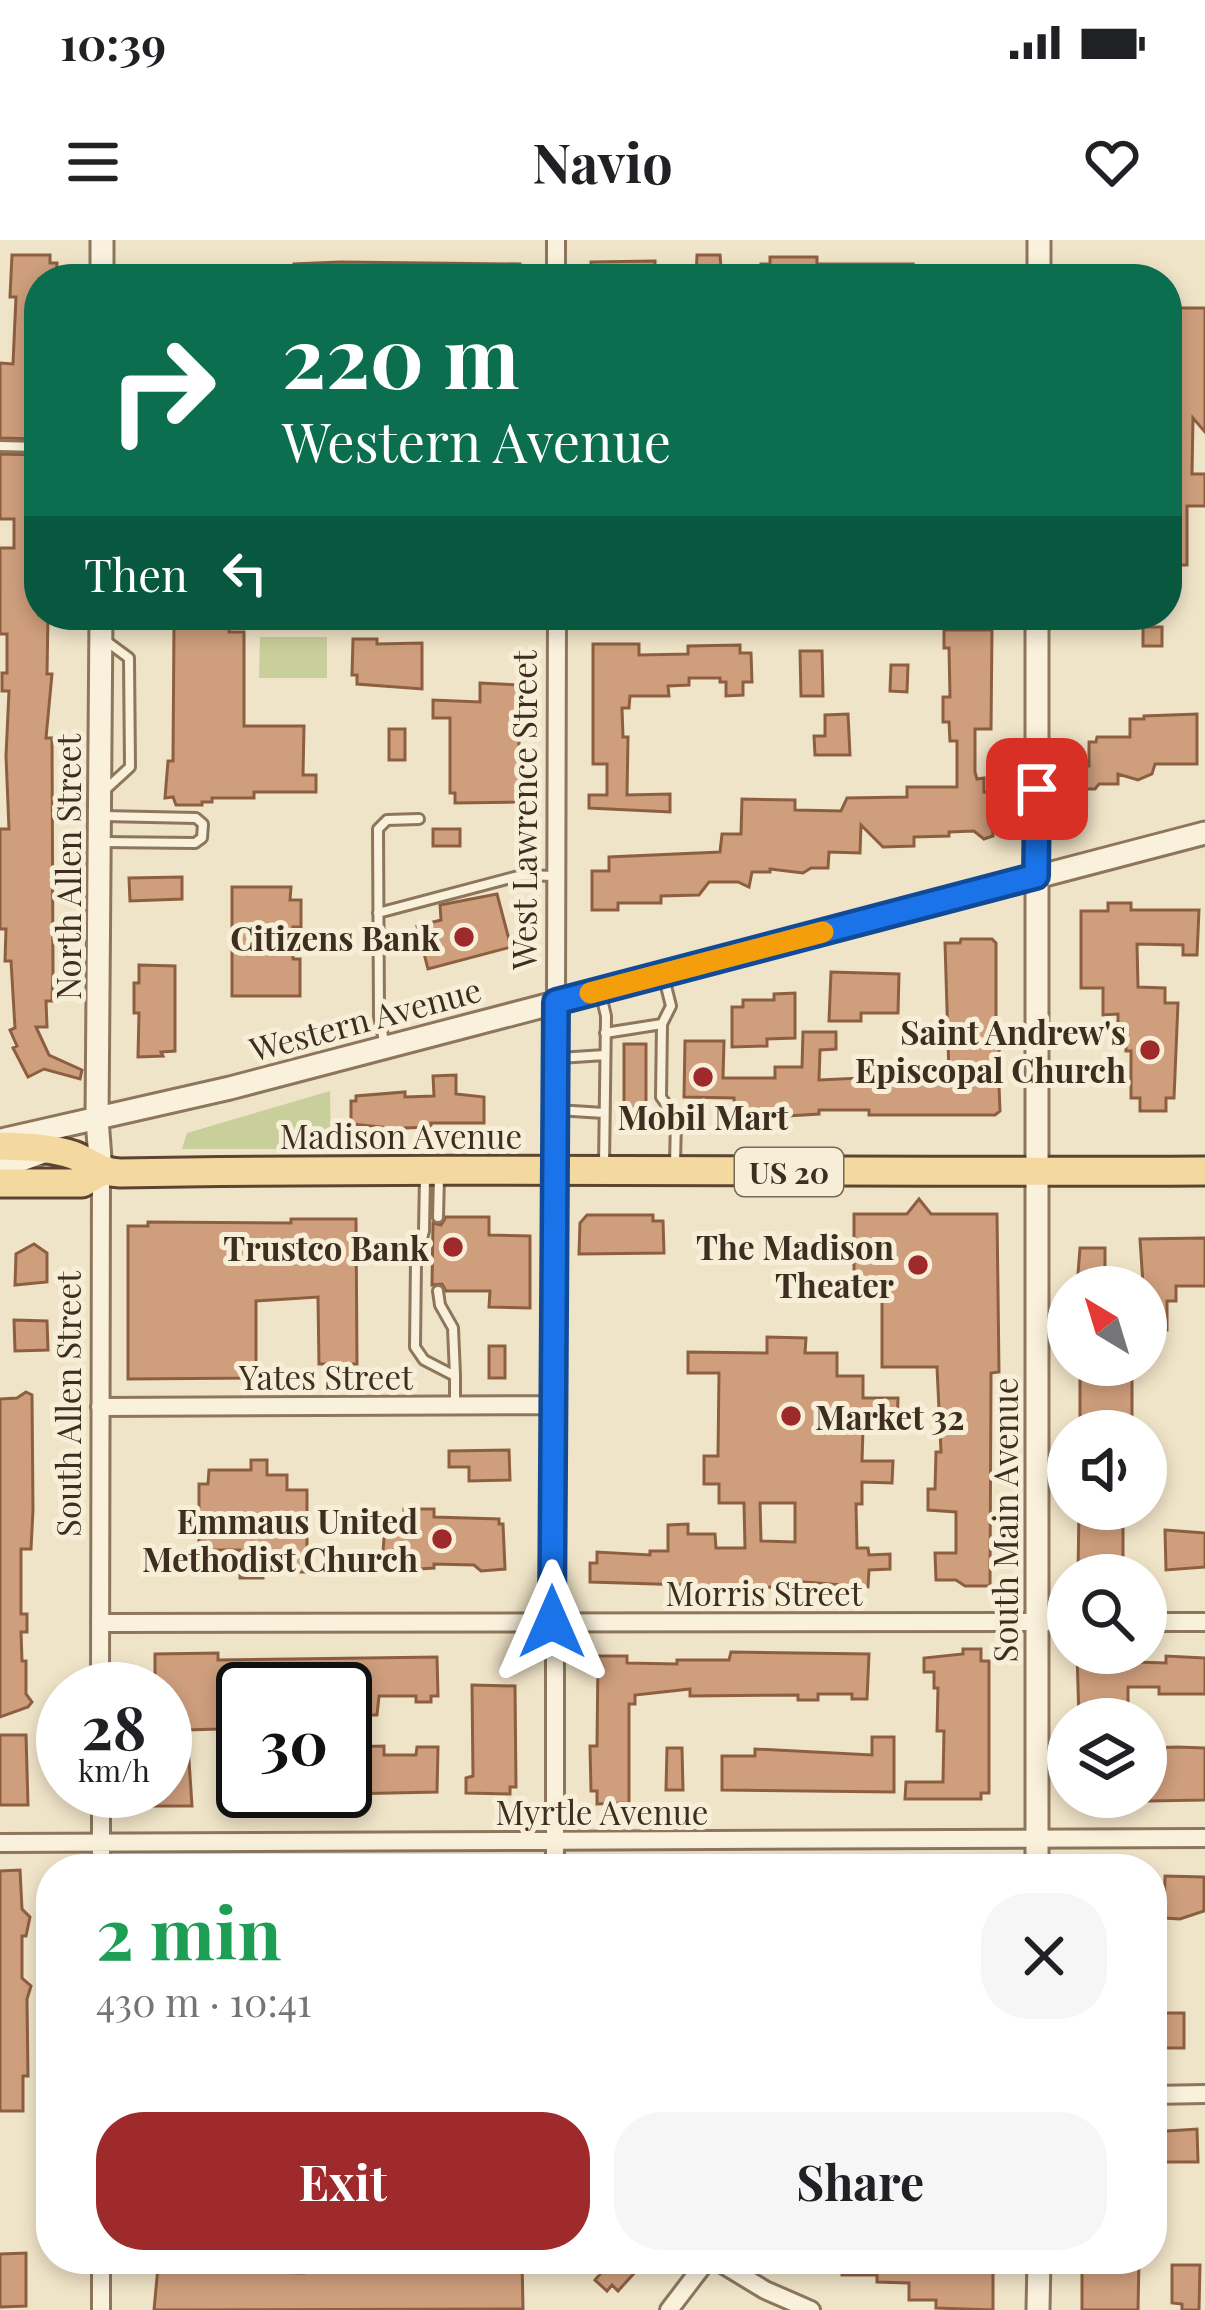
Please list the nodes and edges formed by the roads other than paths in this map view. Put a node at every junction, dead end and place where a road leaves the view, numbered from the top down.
1 (101, 630) edge
2 (557, 630) edge
3 (1037, 630) edge
4 (100, 805) junction
5 (418, 819) dead end
6 (1205, 832) edge
7 (100, 842) junction
8 (556, 876) junction
9 (1036, 876) junction
10 (378, 913) junction
11 (663, 974) junction
12 (600, 991) junction
13 (556, 1002) junction
14 (662, 1024) junction
15 (605, 1033) junction
16 (385, 1047) junction
17 (605, 1055) junction
18 (556, 1058) junction
19 (555, 1110) junction
20 (604, 1113) junction
21 (97, 1119) junction
22 (0, 1143) edge
23 (50, 1150) junction
24 (0, 1168) edge
25 (432, 1169) junction
26 (1205, 1171) edge
27 (100, 1172) junction
28 (555, 1172) junction
29 (1036, 1172) junction
30 (604, 1173) junction
31 (675, 1173) junction
32 (0, 1183) edge
33 (438, 1217) dead end
34 (438, 1291) dead end
35 (455, 1376) junction
36 (553, 1405) junction
37 (455, 1406) junction
38 (100, 1407) junction
39 (552, 1622) junction
40 (1167, 1622) edge
41 (1205, 1622) edge
42 (100, 1623) junction
43 (1038, 1623) junction
44 (1047, 1623) edge
45 (100, 1662) edge
46 (102, 1818) edge
47 (1037, 1838) junction
48 (1205, 1838) edge
49 (555, 1840) junction
50 (0, 1843) edge
51 (102, 1844) junction
52 (102, 1854) edge
53 (555, 1854) edge
54 (1037, 1854) edge
55 (1205, 2094) edge
56 (1167, 2095) edge
57 (101, 2274) edge
58 (699, 2274) edge
59 (737, 2274) edge
60 (1039, 2274) edge
61 (101, 2310) edge
62 (669, 2310) edge
63 (811, 2310) edge
64 (1038, 2310) edge

1 - 4 street, North Allen Street
2 - 8 street, West Lawrence Street
3 - 9 street, South Main Avenue
4 - 7 street, North Allen Street
4 - 7 lane
5 - 10 lane
6 - 9 street, Western Avenue
7 - 21 street, North Allen Street
8 - 10 lane
8 - 13 street, West Lawrence Street
9 - 11 street, Western Avenue
9 - 29 street, South Main Avenue
10 - 16 lane
11 - 12 street, Western Avenue
11 - 14 lane
12 - 13 street, Western Avenue
12 - 15 lane
13 - 16 street, Western Avenue
13 - 18 street, West Lawrence Street
14 - 15 lane
14 - 31 lane
15 - 17 lane
16 - 21 street, Western Avenue
17 - 18 lane
17 - 20 lane
18 - 19 street, West Lawrence Street
19 - 20 lane
19 - 28 street, West Lawrence Street
20 - 30 lane
21 - 22 street, Western Avenue
21 - 23 street, Western Avenue
21 - 27 street, South Allen Street
22 - 23 main road, Madison Avenue / US 20
23 - 24 street, Western Avenue
23 - 27 main road, Madison Avenue / US 20
25 - 27 main road, Madison Avenue / US 20
25 - 28 main road, Madison Avenue / US 20
25 - 33 lane
25 - 35 lane
26 - 29 main road, Madison Avenue / US 20
27 - 32 main road, Madison Avenue / US 20
27 - 38 street, South Allen Street
28 - 30 main road, Madison Avenue / US 20
28 - 36 street, West Lawrence Street
29 - 31 main road, Madison Avenue / US 20
29 - 43 street, South Main Avenue
30 - 31 main road, Madison Avenue / US 20
34 - 35 lane
35 - 37 lane
36 - 37 street, Yates Street
36 - 39 street, West Lawrence Street
37 - 38 street, Yates Street
38 - 42 street, South Allen Street
39 - 42 street, Morris Street
39 - 43 street, Morris Street
39 - 49 street, West Lawrence Street
40 - 41 street
42 - 45 street, South Allen Street
43 - 44 street, Morris Street
43 - 47 street, South Main Avenue
46 - 51 street
47 - 48 street, Myrtle Avenue
47 - 49 street, Myrtle Avenue
47 - 54 street, South Main Avenue
49 - 51 street, Myrtle Avenue
49 - 53 street, West Lawrence Street
50 - 51 street, Myrtle Avenue
51 - 52 street
55 - 56 street
57 - 61 street
58 - 62 street
59 - 63 street
60 - 64 street

